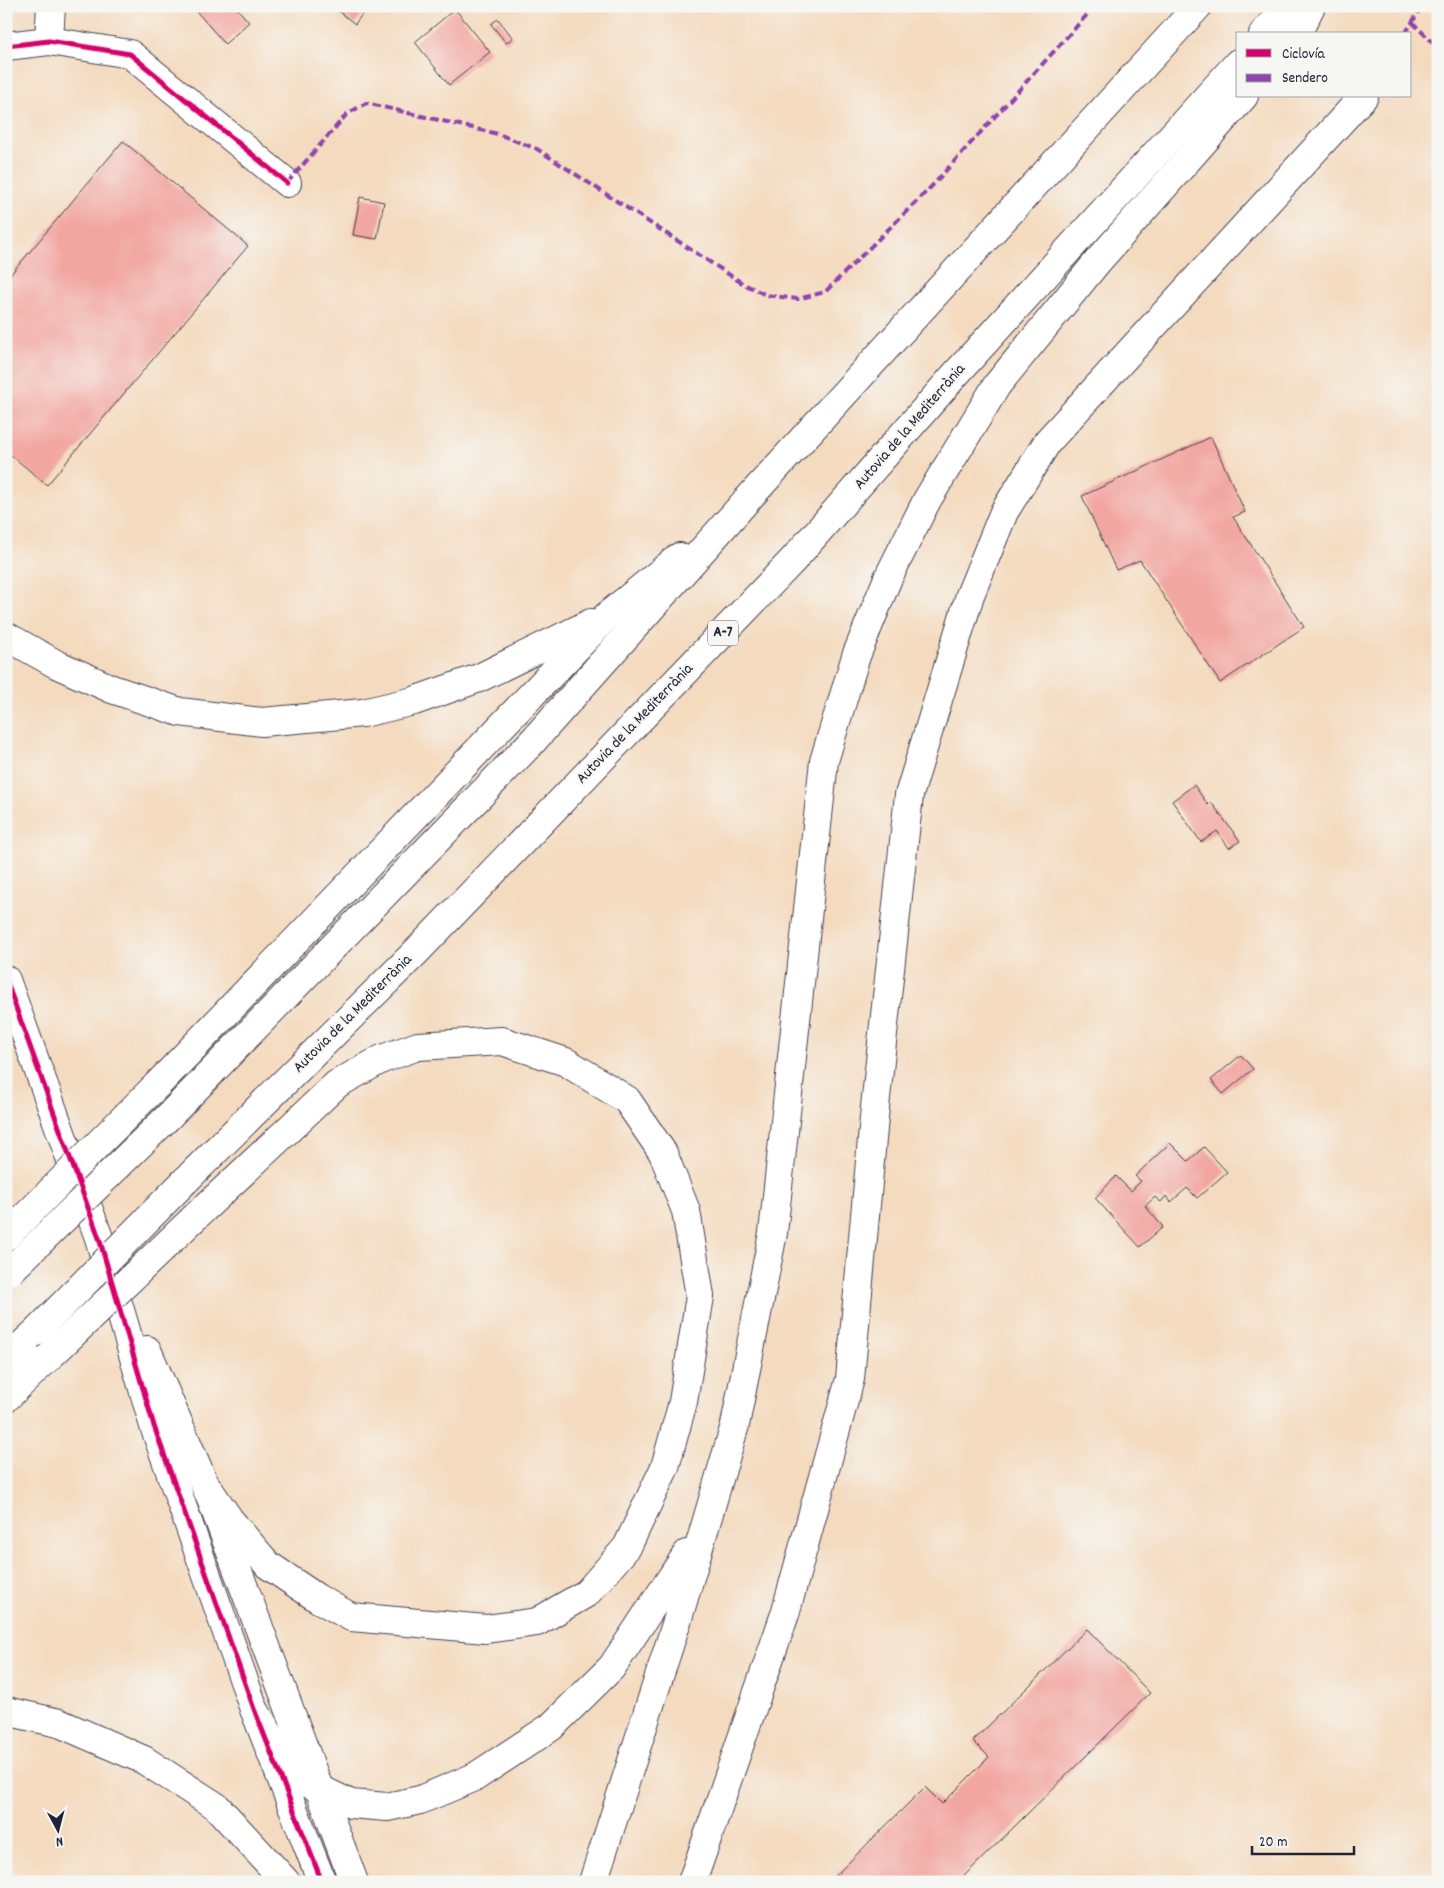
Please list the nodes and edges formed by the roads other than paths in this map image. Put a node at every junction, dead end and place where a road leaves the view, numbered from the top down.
1 (51, 6) edge
2 (1198, 6) edge
3 (1288, 6) edge
4 (1311, 6) edge
5 (1265, 32) edge
6 (1298, 32) edge
7 (49, 41) junction
8 (6, 46) edge
9 (1236, 65) edge
10 (1242, 98) edge
11 (1362, 98) edge
12 (287, 183) dead end
13 (747, 500) junction
14 (608, 614) junction
15 (6, 636) edge
16 (6, 980) edge
17 (6, 1236) edge
18 (99, 1238) junction
19 (9, 1272) edge
20 (6, 1360) edge
21 (6, 1398) edge
22 (203, 1481) junction
23 (707, 1521) junction
24 (254, 1709) junction
25 (6, 1711) edge
26 (320, 1789) junction
27 (286, 1882) edge
28 (322, 1882) edge
29 (354, 1882) edge
30 (593, 1882) edge
31 (692, 1882) edge

1 - 7 main road
2 - 13 main road
3 - 5 main road
4 - 6 main road
7 - 8 main road
7 - 12 main road
9 - 20 main road, Autovia de la Mediterrània / A-7, bridge
10 - 23 main road
11 - 31 main road
13 - 14 main road
13 - 19 main road, bridge
14 - 15 main road
14 - 17 main road, bridge
16 - 18 main road
18 - 22 main road
18 - 24 main road
21 - 22 main road, bridge
22 - 26 main road
23 - 26 main road
23 - 30 main road
24 - 26 main road
24 - 28 main road
25 - 27 main road
26 - 29 main road

